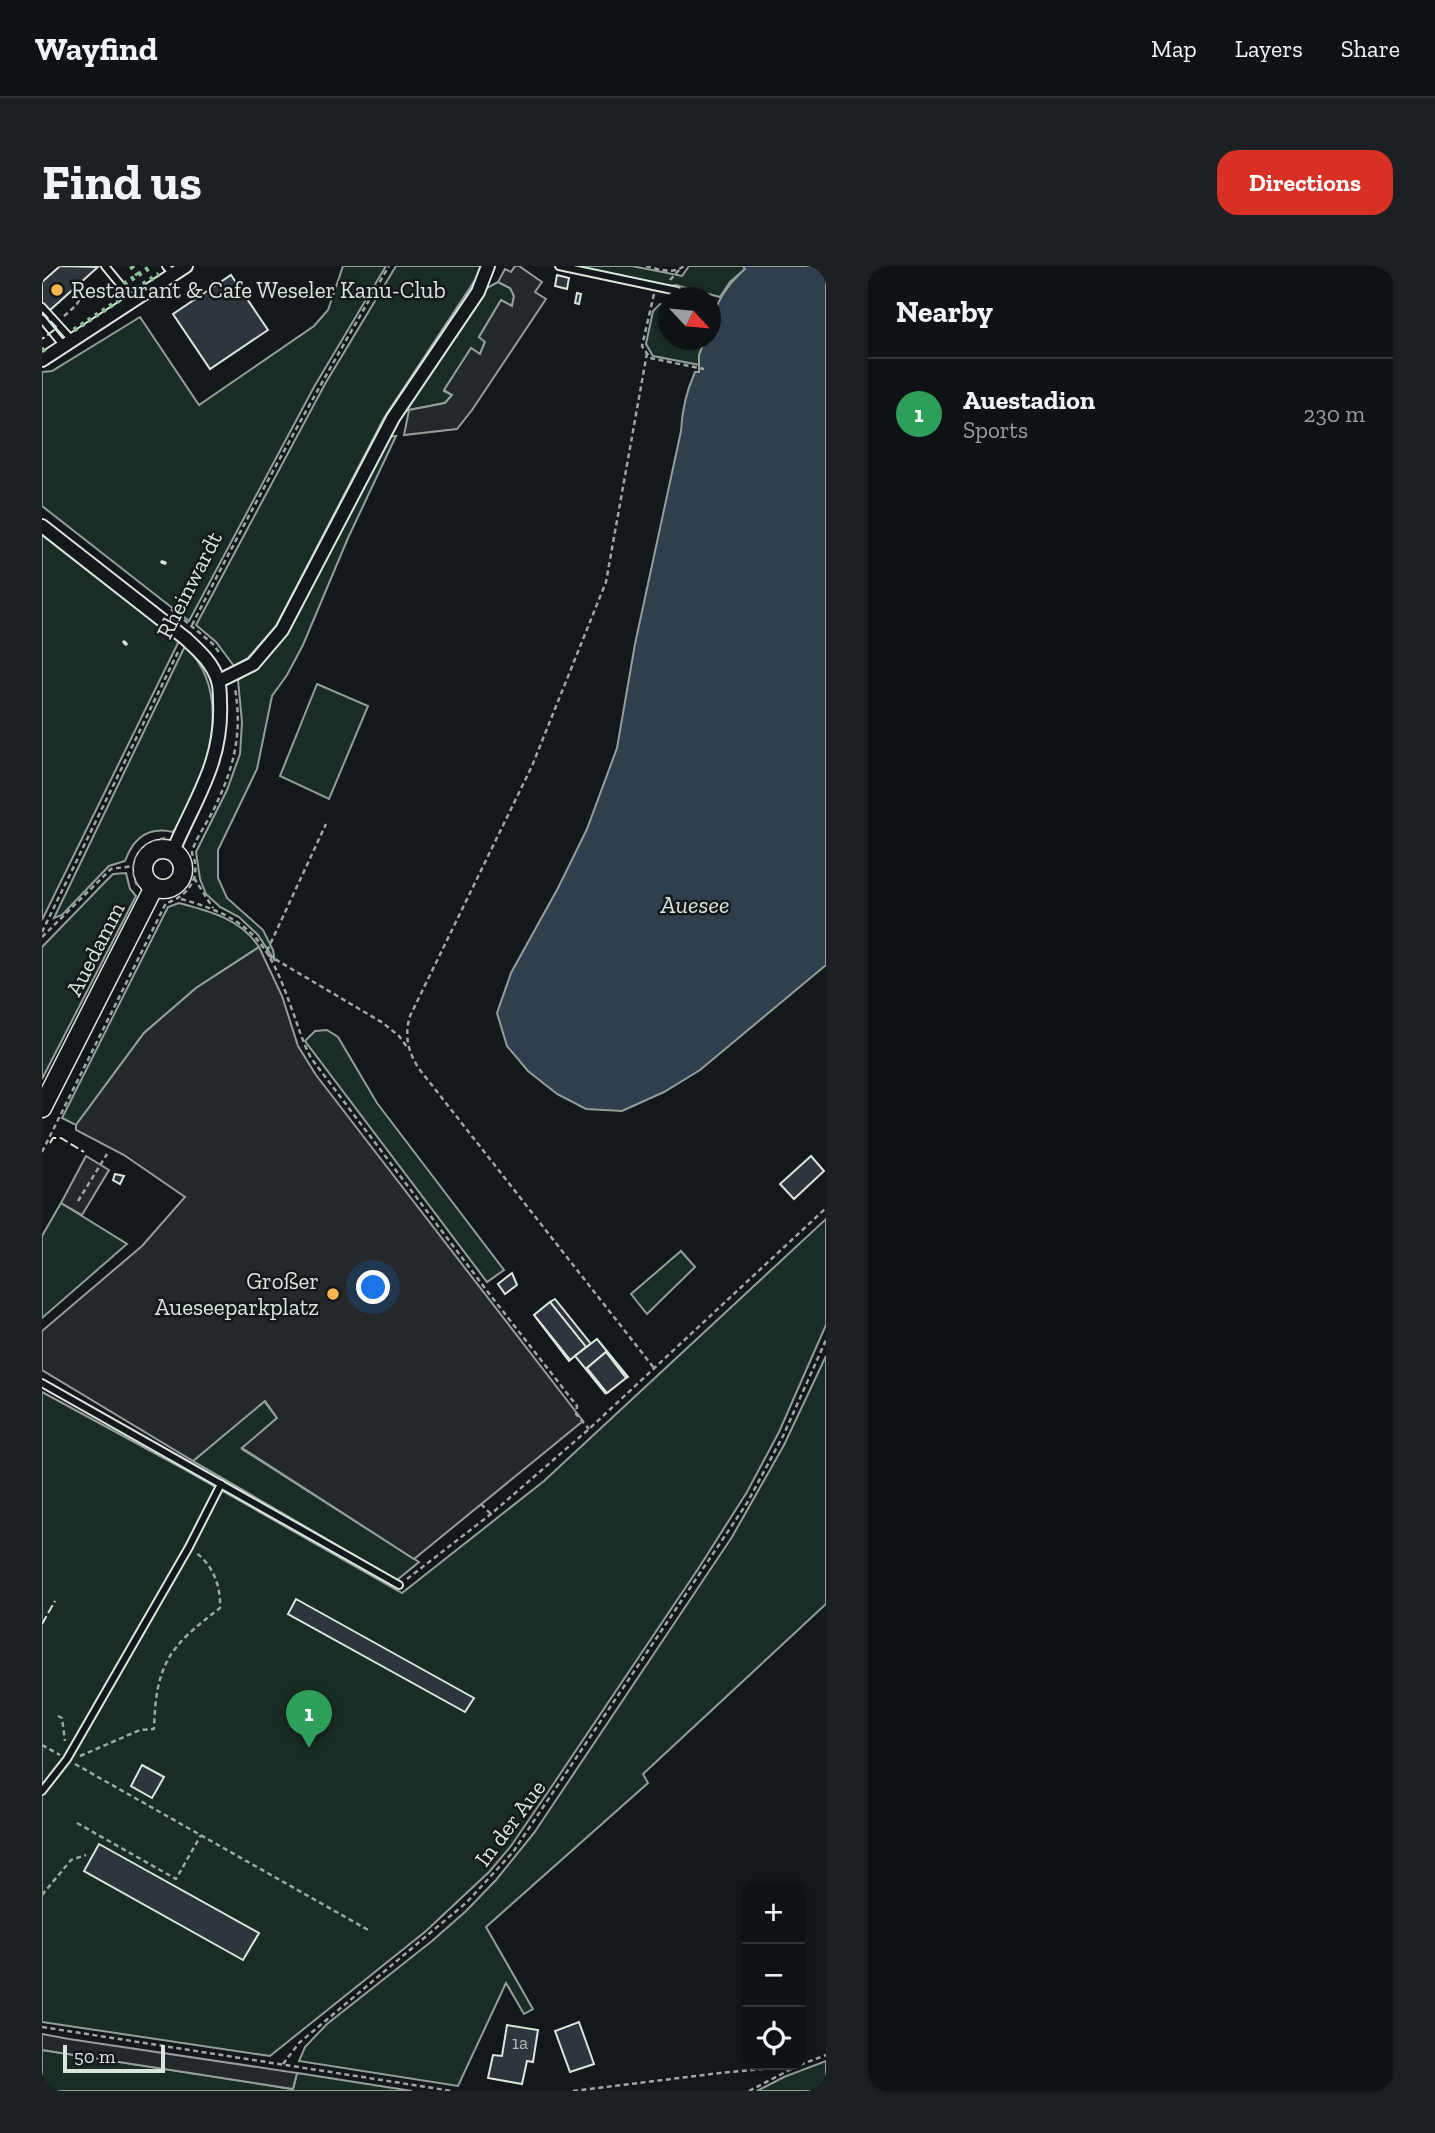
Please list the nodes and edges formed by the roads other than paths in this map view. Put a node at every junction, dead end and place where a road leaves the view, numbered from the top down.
1 (105, 266) edge
2 (186, 266) edge
3 (488, 266) edge
4 (559, 266) edge
5 (170, 270) edge
6 (661, 287) edge
7 (133, 300) junction
8 (42, 307) edge
9 (42, 319) edge
10 (68, 343) junction
11 (42, 360) edge
12 (42, 526) edge
13 (219, 681) junction
14 (176, 846) junction
15 (156, 896) junction
16 (42, 1108) edge
17 (42, 1383) edge
18 (221, 1483) junction
19 (399, 1585) road end
20 (42, 1791) edge

1 - 7 lane
2 - 5 street
3 - 13 street
4 - 6 lane
5 - 7 street
7 - 10 street
8 - 10 lane
9 - 10 lane
10 - 11 street
12 - 13 street
13 - 14 street
14 - 15 street, Auedamm
14 - 15 street, Auedamm
15 - 16 street, Auedamm
17 - 18 lane
18 - 19 lane
18 - 20 lane

